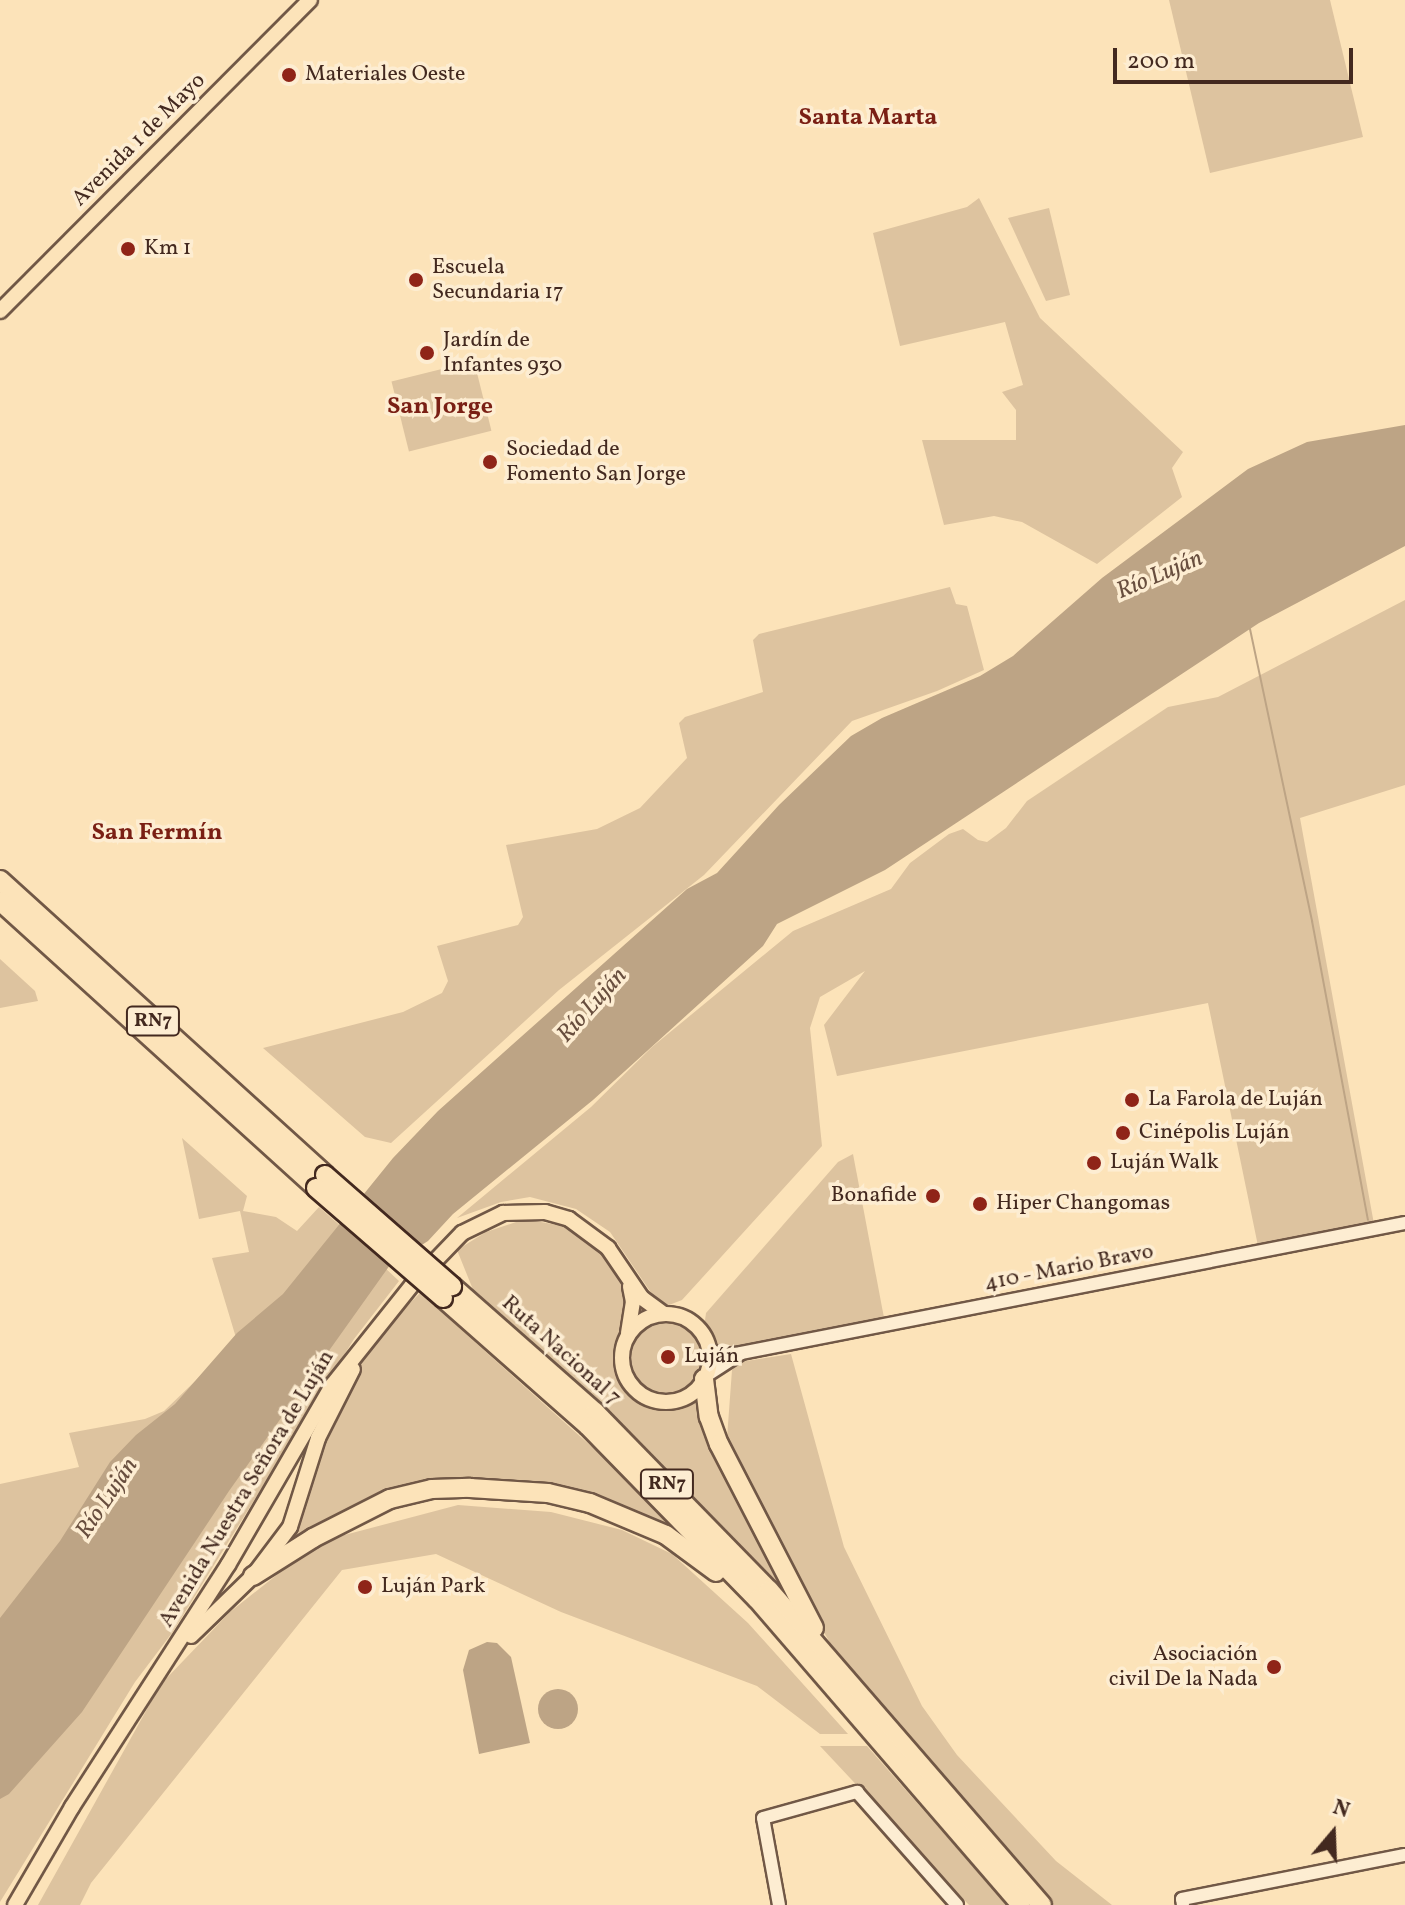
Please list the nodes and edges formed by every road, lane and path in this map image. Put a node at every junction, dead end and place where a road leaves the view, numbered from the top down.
1 (310, 0) edge
2 (0, 311) edge
3 (0, 880) edge
4 (0, 901) edge
5 (320, 1181) junction
6 (1405, 1223) edge
7 (624, 1271) junction
8 (448, 1292) junction
9 (664, 1314) junction
10 (372, 1333) junction
11 (627, 1337) junction
12 (709, 1350) junction
13 (741, 1353) junction
14 (705, 1378) junction
15 (253, 1576) junction
16 (161, 1670) junction
17 (824, 1676) junction
18 (864, 1698) junction
19 (1405, 1855) edge
20 (40, 1864) junction
21 (1182, 1902) edge
22 (15, 1905) edge
23 (23, 1905) edge
24 (779, 1905) edge
25 (957, 1905) edge
26 (1021, 1905) edge
27 (1042, 1905) edge

1 - 2 main road, Avenida 1 de Mayo
3 - 5 highway, Ruta Nacional 7 / RN7
4 - 5 highway, Ruta Nacional 7 / RN7
5 - 8 highway, Ruta Nacional 7 / RN7, bridge
6 - 13 street, 410 - Mario Bravo
7 - 9 main road, Avenida Nuestra Señora de Luján
7 - 10 main road, Avenida Nuestra Señora de Luján
7 - 11 main road, Avenida Nuestra Señora de Luján
8 - 17 highway, Ruta Nacional 7 / RN7
8 - 18 highway, Ruta Nacional 7 / RN7
9 - 11 main road
9 - 12 main road
10 - 15 main road, Avenida Nuestra Señora de Luján
10 - 16 main road, Avenida Nuestra Señora de Luján
11 - 14 main road
12 - 13 street, 410 - Mario Bravo
12 - 14 main road
13 - 14 street, 410 - Mario Bravo
14 - 18 highway
15 - 16 main road, Avenida Nuestra Señora de Luján
15 - 17 highway
16 - 20 main road, Avenida Nuestra Señora de Luján
17 - 26 highway, Ruta Nacional 7 / RN7
18 - 27 highway, Ruta Nacional 7 / RN7
19 - 21 street
20 - 22 main road, Avenida Nuestra Señora de Luján
20 - 23 main road
24 - 25 street

